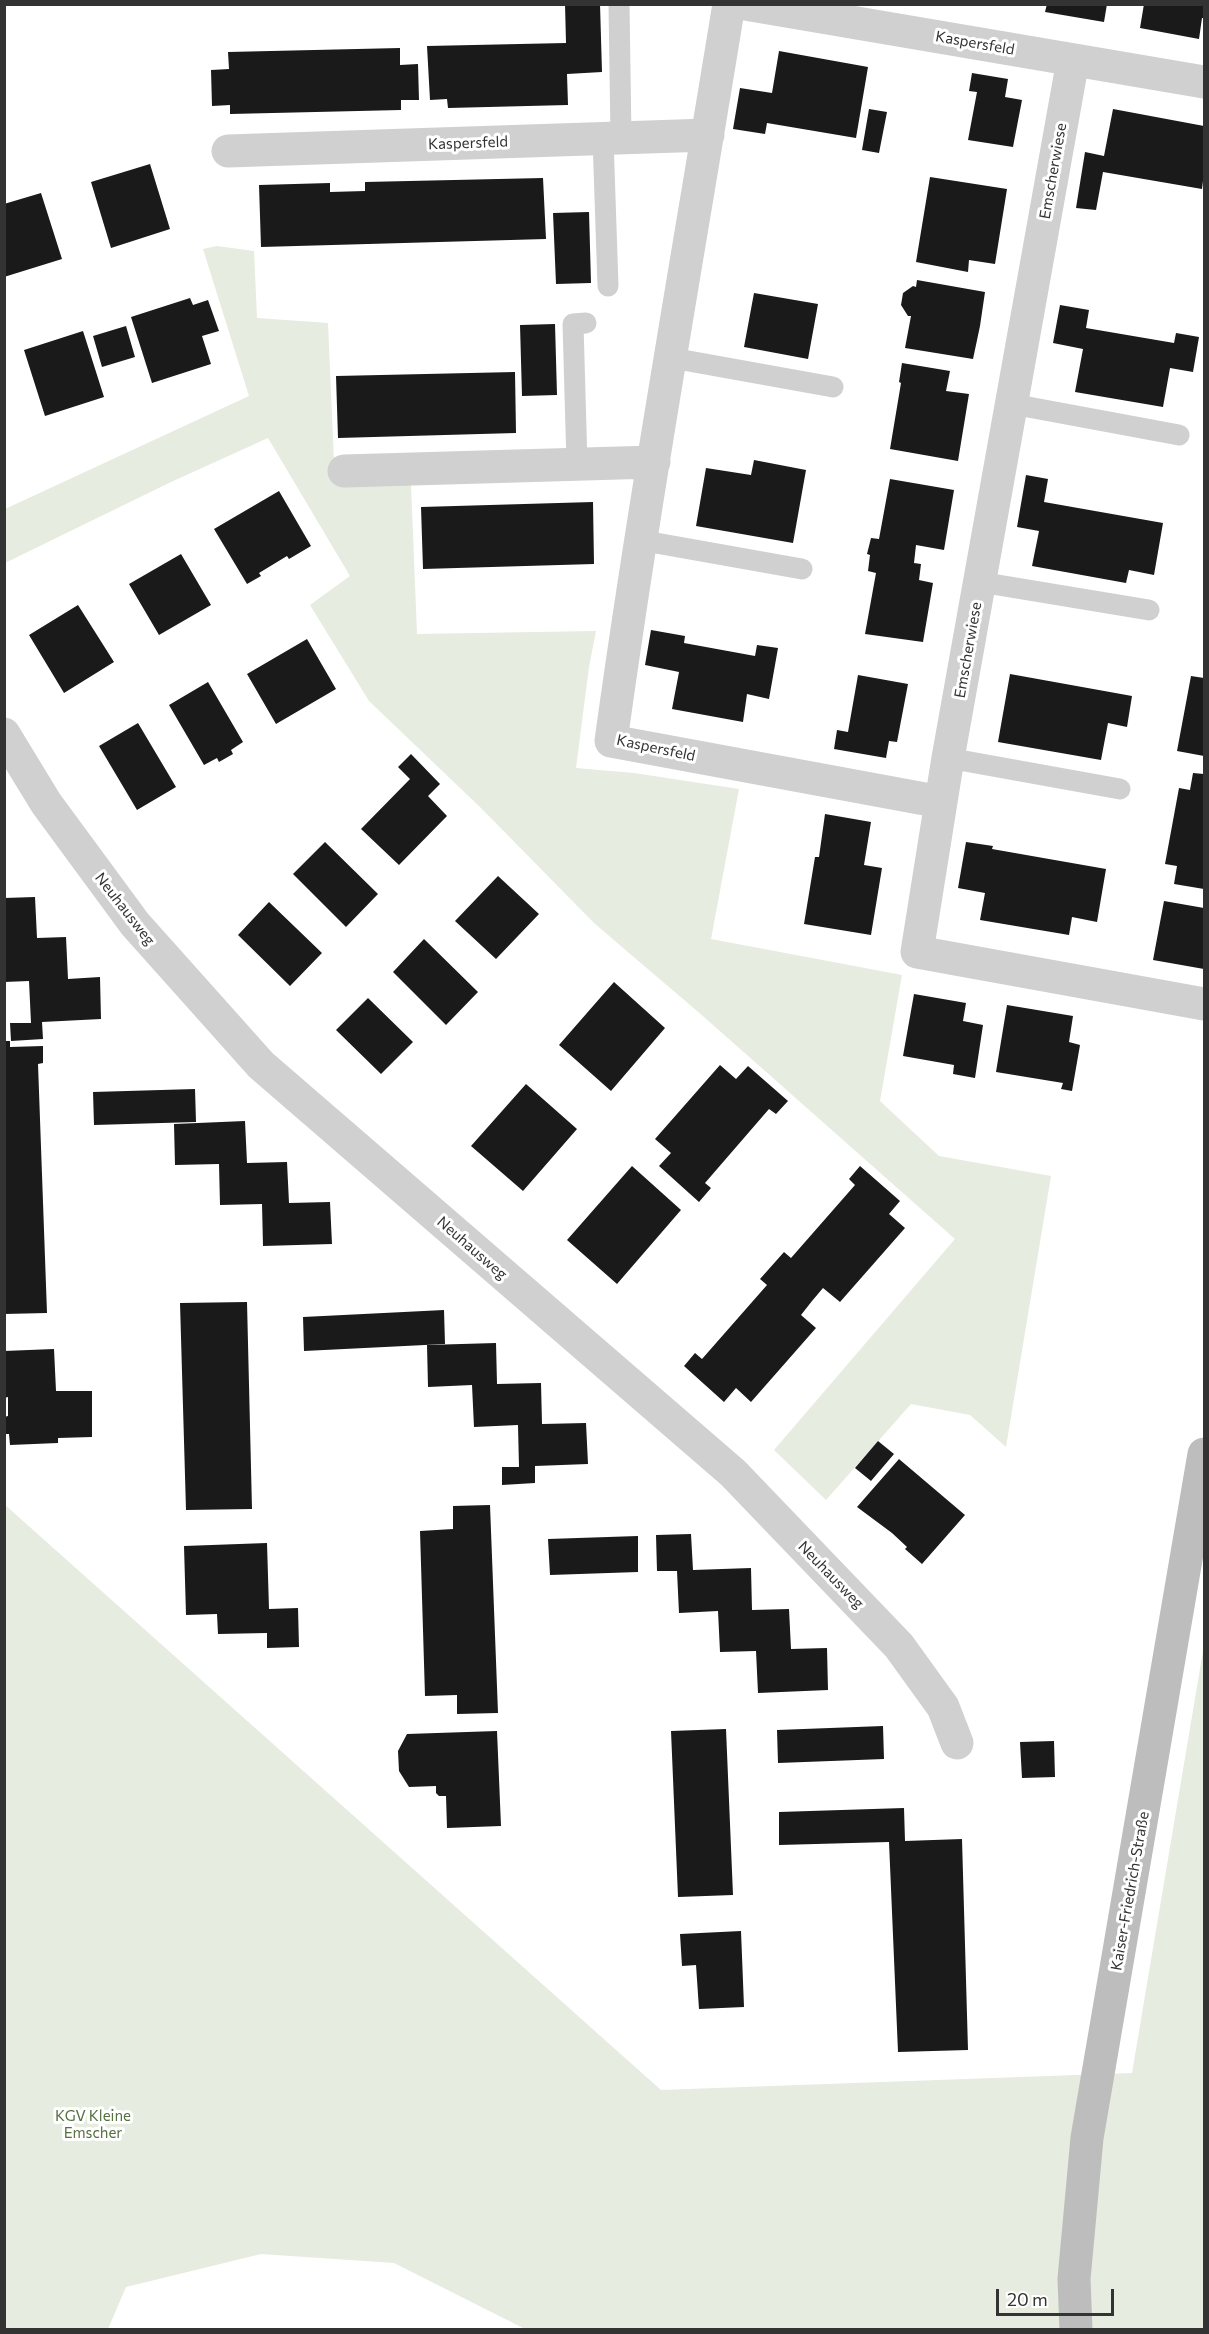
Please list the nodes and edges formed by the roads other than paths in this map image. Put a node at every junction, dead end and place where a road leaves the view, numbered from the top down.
1 (619, 4) edge
2 (729, 4) edge
3 (746, 4) edge
4 (1073, 60) junction
5 (1204, 82) edge
6 (708, 135) junction
7 (612, 138) junction
8 (228, 151) dead end
9 (608, 286) dead end
10 (586, 323) dead end
11 (672, 358) junction
12 (833, 387) dead end
13 (1012, 404) junction
14 (1179, 435) dead end
15 (654, 462) junction
16 (578, 464) junction
17 (344, 471) dead end
18 (639, 540) junction
19 (802, 569) dead end
20 (980, 582) junction
21 (1149, 610) dead end
22 (4, 734) edge
23 (948, 758) junction
24 (1120, 789) dead end
25 (941, 802) junction
26 (1204, 1004) edge
27 (1204, 1454) edge
28 (957, 1743) dead end
29 (1076, 2330) edge

1 - 7 lane
2 - 6 street, Kaspersfeld
3 - 4 street, Kaspersfeld
4 - 5 street, Kaspersfeld
4 - 13 street, Emscherwiese
6 - 7 street, Kaspersfeld
6 - 11 street, Kaspersfeld
7 - 8 street, Kaspersfeld
7 - 9 lane
10 - 16 lane
11 - 12 lane
11 - 15 street, Kaspersfeld
13 - 14 lane
13 - 20 street, Emscherwiese
15 - 16 street
15 - 18 street, Kaspersfeld
16 - 17 street
18 - 19 lane
18 - 25 street, Kaspersfeld
20 - 21 lane
20 - 23 street, Emscherwiese
22 - 28 street, Neuhausweg
23 - 24 lane
23 - 25 street, Emscherwiese
25 - 26 street, Emscherwiese
27 - 29 main road, Kaiser-Friedrich-Straße

